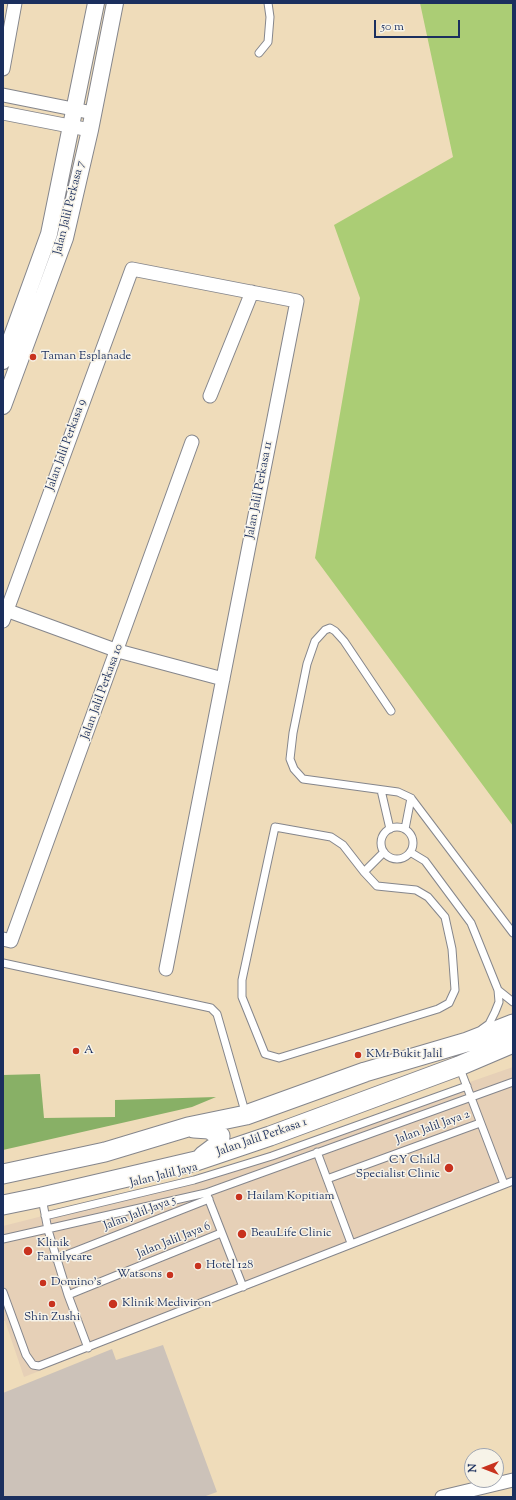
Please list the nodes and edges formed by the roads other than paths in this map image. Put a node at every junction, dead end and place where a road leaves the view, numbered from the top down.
1 (15, 3) edge
2 (96, 3) edge
3 (115, 3) edge
4 (268, 3) edge
5 (259, 53) dead end
6 (3, 69) edge
7 (3, 95) edge
8 (74, 109) junction
9 (3, 113) edge
10 (93, 113) junction
11 (70, 127) junction
12 (90, 130) junction
13 (252, 292) junction
14 (3, 361) edge
15 (210, 396) dead end
16 (3, 406) edge
17 (192, 442) dead end
18 (4, 613) edge
19 (118, 651) junction
20 (223, 679) junction
21 (391, 711) dead end
22 (381, 790) junction
23 (411, 798) junction
24 (390, 829) junction
25 (405, 829) junction
26 (384, 852) junction
27 (410, 852) junction
28 (364, 872) junction
29 (513, 933) edge
30 (7, 940) edge
31 (3, 963) edge
32 (166, 969) dead end
33 (498, 990) junction
34 (513, 1002) edge
35 (513, 1024) edge
36 (466, 1042) junction
37 (513, 1044) edge
38 (459, 1066) junction
39 (513, 1082) edge
40 (467, 1086) junction
41 (470, 1097) junction
42 (246, 1115) junction
43 (480, 1123) junction
44 (188, 1127) junction
45 (317, 1152) junction
46 (196, 1161) junction
47 (3, 1174) edge
48 (327, 1179) junction
49 (513, 1181) edge
50 (504, 1184) junction
51 (207, 1196) junction
52 (42, 1197) junction
53 (3, 1205) edge
54 (45, 1216) junction
55 (48, 1230) junction
56 (221, 1233) junction
57 (3, 1239) edge
58 (351, 1243) junction
59 (56, 1258) junction
60 (243, 1287) junction
61 (3, 1292) edge
62 (68, 1295) junction
63 (88, 1348) junction
64 (513, 1480) edge
65 (442, 1497) edge

1 - 6 street
2 - 8 street, Jalan Jalil Perkasa 7
3 - 10 street, Jalan Jalil Perkasa 7
4 - 5 lane
7 - 8 street
8 - 10 street
8 - 11 street, Jalan Jalil Perkasa 7
9 - 11 street
10 - 12 street, Jalan Jalil Perkasa 7
11 - 12 street
11 - 14 street, Jalan Jalil Perkasa 7
12 - 16 street, Jalan Jalil Perkasa 7
13 - 15 street
13 - 18 street, Jalan Jalil Perkasa 9
13 - 20 street, Jalan Jalil Perkasa 11
17 - 19 street, Jalan Jalil Perkasa 10
18 - 19 street
19 - 20 street
19 - 30 street, Jalan Jalil Perkasa 10
20 - 32 street, Jalan Jalil Perkasa 11
21 - 22 lane
22 - 23 lane
22 - 24 lane
23 - 25 lane
23 - 29 lane
24 - 25 lane
24 - 26 lane
25 - 27 lane
26 - 27 lane
26 - 28 lane
27 - 33 lane
28 - 28 lane
31 - 42 lane
33 - 34 lane
33 - 36 lane
35 - 36 main road
36 - 42 main road
37 - 38 main road, Jalan Jalil Perkasa 1
38 - 40 lane
38 - 46 main road, Jalan Jalil Perkasa 1
39 - 41 lane
40 - 41 lane
40 - 54 lane, Jalan Jalil Jaya
41 - 43 lane
41 - 45 lane
42 - 44 main road
43 - 48 lane, Jalan Jalil Jaya 2
43 - 50 lane
44 - 46 main road
44 - 47 main road
45 - 48 lane
45 - 51 lane
46 - 52 main road, Jalan Jalil Perkasa 1
48 - 58 lane
49 - 50 lane
50 - 58 lane
51 - 55 lane
51 - 56 lane
51 - 59 lane, Jalan Jalil Jaya 5
52 - 53 main road, Jalan Jalil Perkasa 1
52 - 54 lane
54 - 55 lane
55 - 57 lane
55 - 59 lane
56 - 60 lane
56 - 62 lane, Jalan Jalil Jaya 6
58 - 60 lane
59 - 62 lane
60 - 63 lane
61 - 63 lane
62 - 63 lane
64 - 65 street

